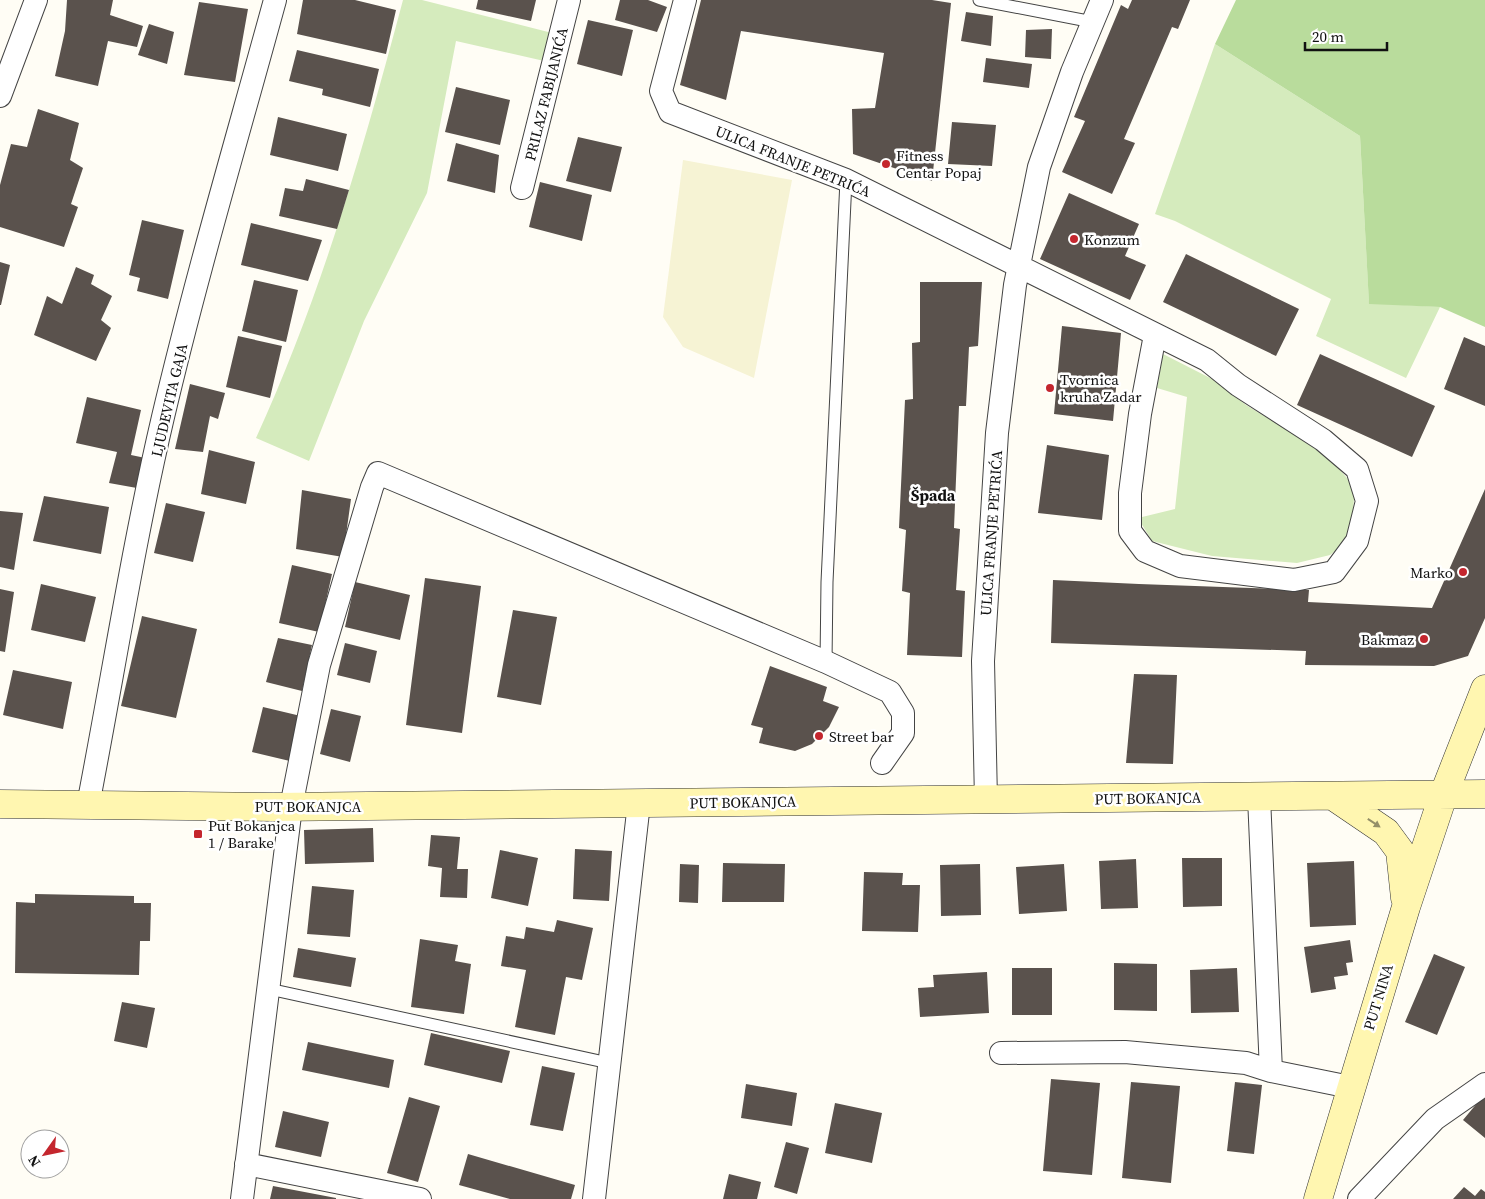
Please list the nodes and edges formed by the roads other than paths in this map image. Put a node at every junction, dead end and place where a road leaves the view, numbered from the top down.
1 (36, 0) edge
2 (275, 0) edge
3 (569, 0) edge
4 (685, 0) edge
5 (979, 0) edge
6 (1102, 0) edge
7 (1093, 22) junction
8 (0, 96) edge
9 (846, 180) junction
10 (522, 188) dead end
11 (1019, 267) junction
12 (1155, 335) junction
13 (826, 662) junction
14 (1485, 689) edge
15 (882, 763) dead end
16 (1485, 794) edge
17 (1333, 796) junction
18 (1443, 796) junction
19 (1259, 797) junction
20 (986, 800) junction
21 (639, 803) junction
22 (0, 804) edge
23 (88, 805) junction
24 (291, 807) junction
25 (1406, 906) junction
26 (268, 989) junction
27 (1001, 1053) dead end
28 (609, 1063) junction
29 (1271, 1071) junction
30 (1485, 1084) edge
31 (1350, 1087) junction
32 (246, 1164) junction
33 (242, 1199) edge
34 (420, 1199) edge
35 (594, 1199) edge
36 (1318, 1199) edge
37 (1360, 1199) edge

1 - 8 street
2 - 23 street, LJUDEVITA GAJA
3 - 10 street, PRILAZ FABIJANIĆA
4 - 9 street, ULICA FRANJE PETRIĆA
5 - 7 lane
6 - 7 street, ULICA FRANJE PETRIĆA
7 - 11 street, ULICA FRANJE PETRIĆA
9 - 11 street, ULICA FRANJE PETRIĆA
9 - 13 lane
11 - 12 street
11 - 20 street, ULICA FRANJE PETRIĆA
12 - 12 street
13 - 15 street
13 - 24 street
14 - 18 main road, PUT NINA
16 - 18 main road, PUT BOKANJCA
17 - 18 main road, PUT BOKANJCA
17 - 19 main road, PUT BOKANJCA
17 -> 25 main road
18 - 25 main road, PUT NINA
19 - 20 main road, PUT BOKANJCA
19 - 29 street
20 - 21 main road, PUT BOKANJCA
21 - 24 main road, PUT BOKANJCA
21 - 28 street
22 - 23 main road, PUT BOKANJCA
23 - 24 main road, PUT BOKANJCA
24 - 26 street
25 - 31 main road, PUT NINA
26 - 28 lane
26 - 32 street
27 - 29 street
28 - 35 street
29 - 31 street
30 - 37 street
31 - 36 main road, PUT NINA
32 - 33 street
32 - 34 street

